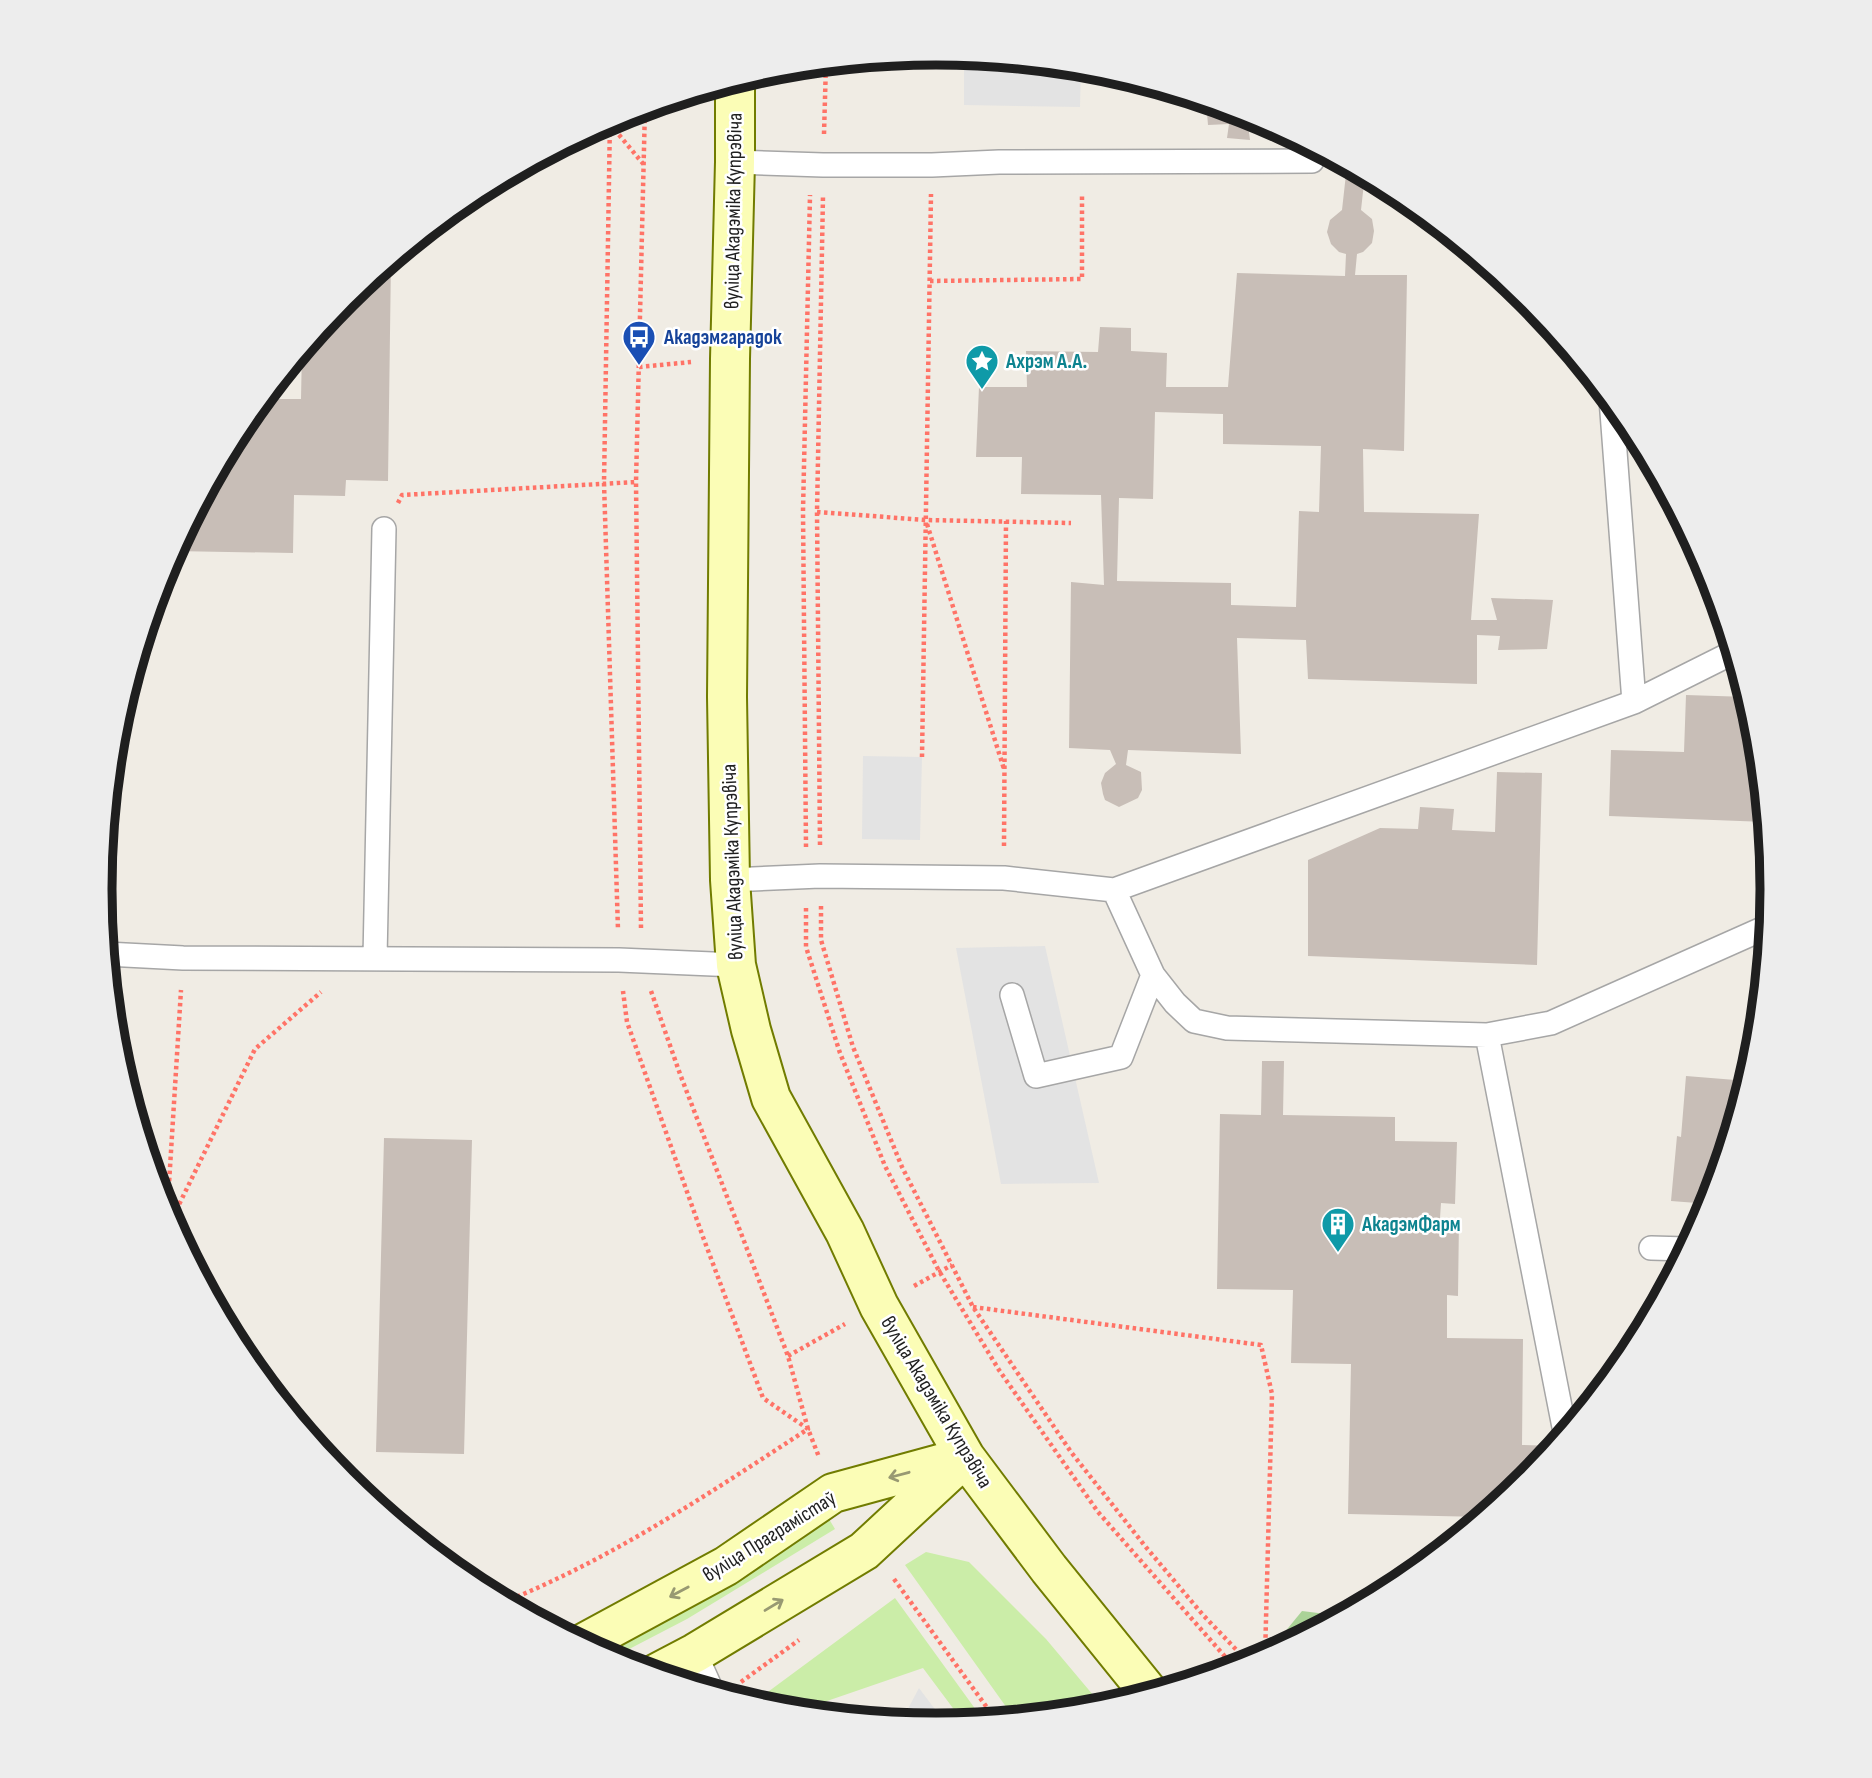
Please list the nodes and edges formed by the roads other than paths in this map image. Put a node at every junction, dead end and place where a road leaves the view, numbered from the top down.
1 (735, 90) edge
2 (1312, 161) dead end
3 (736, 162) junction
4 (1613, 419) edge
5 (384, 530) road end
6 (1726, 656) edge
7 (1634, 702) junction
8 (730, 880) junction
9 (1114, 890) junction
10 (1758, 931) edge
11 (115, 954) edge
12 (376, 958) junction
13 (736, 965) junction
14 (1153, 975) junction
15 (1012, 995) dead end
16 (1487, 1035) junction
17 (1651, 1248) dead end
18 (1677, 1249) edge
19 (1563, 1423) edge
20 (965, 1457) junction
21 (593, 1638) edge
22 (695, 1653) junction
23 (666, 1668) edge
24 (707, 1680) edge
25 (1144, 1686) edge

1 - 3 main road, вуліца Акадэміка Купрэвіча
2 - 3 lane
3 - 8 main road, вуліца Акадэміка Купрэвіча
4 - 7 lane
5 - 12 lane
6 - 7 lane
7 - 9 lane
8 - 9 lane
8 - 13 main road, вуліца Акадэміка Купрэвіча
9 - 14 lane
10 - 16 lane
11 - 12 lane
12 - 13 lane
13 - 20 main road, вуліца Акадэміка Купрэвіча
14 - 15 lane
14 - 16 lane
16 - 19 lane
17 - 18 lane
20 -> 21 main road, вуліца Праграмістаў
22 -> 20 main road
20 - 25 main road, вуліца Акадэміка Купрэвіча
22 - 23 main road
22 - 24 lane

